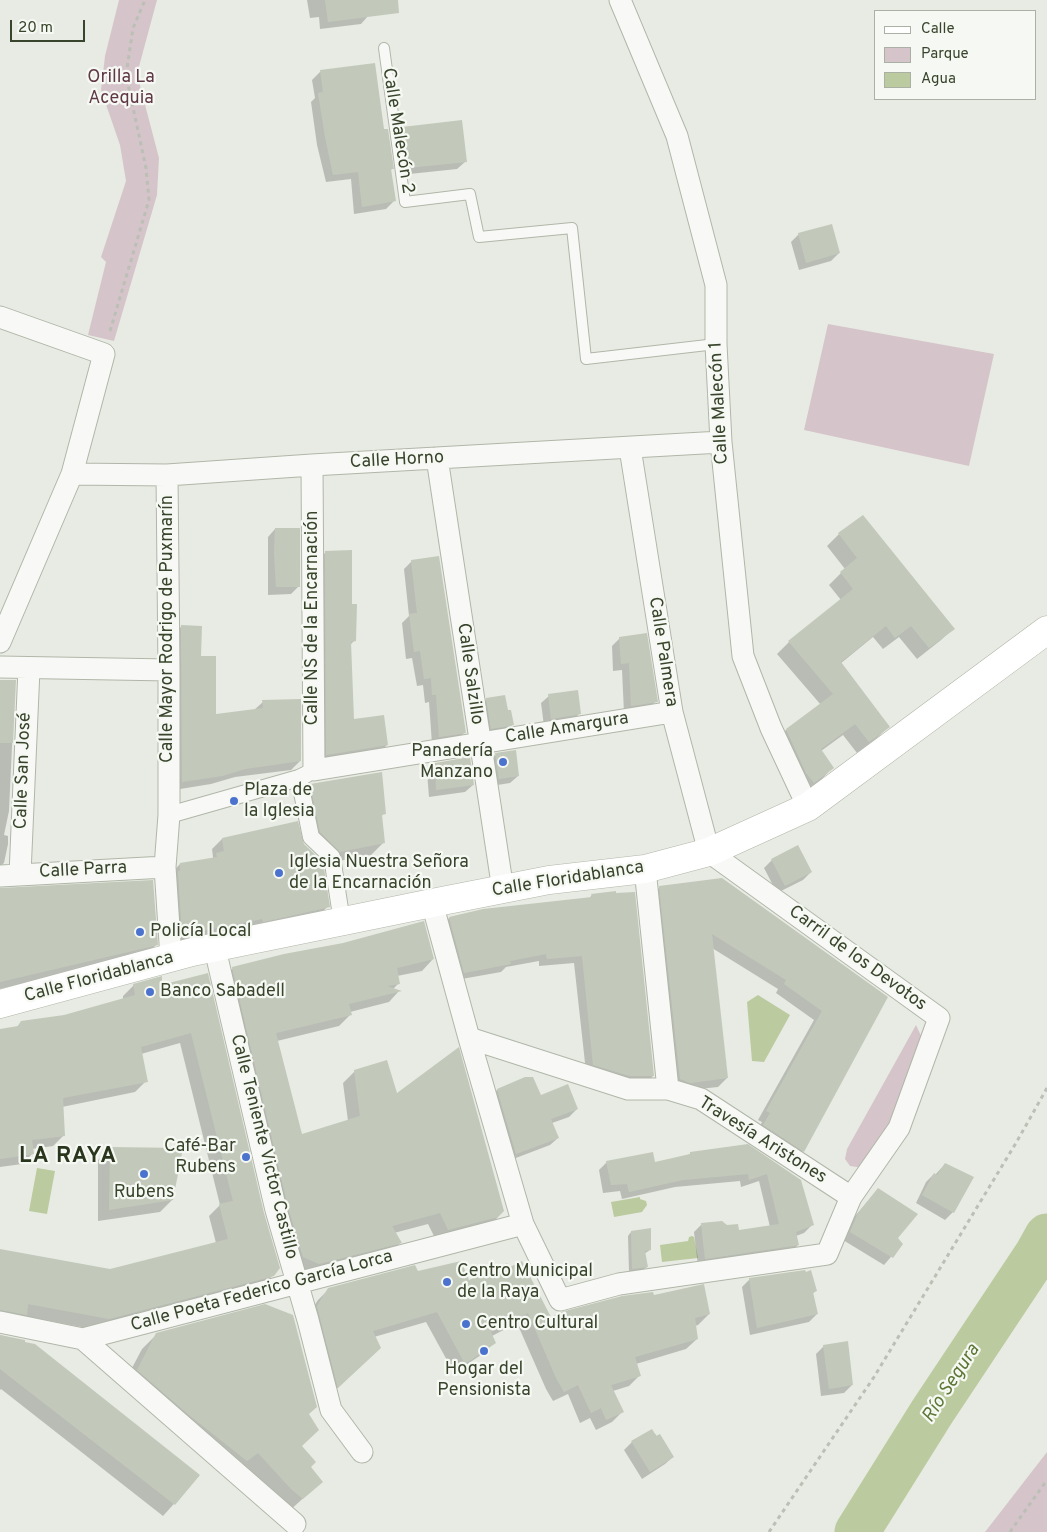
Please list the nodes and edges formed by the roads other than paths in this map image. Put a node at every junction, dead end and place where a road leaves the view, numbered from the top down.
1 (620, 0) edge
2 (384, 48) dead end
3 (0, 317) edge
4 (716, 344) junction
5 (721, 442) junction
6 (630, 448) junction
7 (437, 458) junction
8 (312, 465) junction
9 (72, 474) junction
10 (167, 475) junction
11 (1047, 630) edge
12 (0, 642) edge
13 (0, 668) edge
14 (29, 669) junction
15 (169, 670) junction
16 (672, 712) junction
17 (479, 742) junction
18 (307, 774) junction
19 (808, 807) junction
20 (169, 815) junction
21 (709, 852) junction
22 (165, 868) junction
23 (645, 869) junction
24 (10, 875) edge
25 (502, 890) junction
26 (432, 903) junction
27 (342, 922) junction
28 (215, 949) junction
29 (171, 958) junction
30 (0, 1004) edge
31 (469, 1038) junction
32 (668, 1089) junction
33 (851, 1197) junction
34 (524, 1224) junction
35 (298, 1283) junction
36 (0, 1322) edge
37 (83, 1339) junction
38 (362, 1452) dead end
39 (296, 1524) dead end

1 - 4 street, Calle Malecón 1
2 - 4 lane, Calle Malecón 2
3 - 9 street
4 - 5 street, Calle Malecón 1
5 - 6 street, Calle Horno
5 - 19 street, Calle Malecón 1
6 - 7 street, Calle Horno
6 - 16 street, Calle Palmera
7 - 8 street, Calle Horno
7 - 17 street, Calle Salzillo
8 - 10 street, Calle Horno
8 - 18 street, Calle NS de la Encarnación
9 - 10 street, Calle Horno
9 - 12 street
10 - 15 street, Calle Mayor Rodrigo de Puxmarín
11 - 19 main road, Calle Floridablanca
13 - 14 street
14 - 15 street
14 - 24 street, Calle San José
15 - 20 street, Calle Mayor Rodrigo de Puxmarín
16 - 17 street, Calle Amargura
16 - 21 street, Calle Palmera
17 - 18 street, Calle Amargura
17 - 25 street, Calle Salzillo
18 - 20 street
18 - 27 street
19 - 21 main road, Calle Floridablanca
20 - 22 street
21 - 23 main road, Calle Floridablanca
21 - 33 street, Carril de los Devotos
22 - 24 street, Calle Parra
22 - 29 street
23 - 25 main road, Calle Floridablanca
23 - 32 street
25 - 26 main road, Calle Floridablanca
26 - 27 main road, Calle Floridablanca
26 - 31 street
27 - 28 main road, Calle Floridablanca
28 - 29 main road, Calle Floridablanca
28 - 35 street, Calle Teniente Victor Castillo
29 - 30 main road, Calle Floridablanca
31 - 32 street, Travesía Aristones
31 - 34 street
32 - 33 street, Travesía Aristones
33 - 34 street
34 - 35 street, Calle Poeta Federico García Lorca
35 - 37 street, Calle Poeta Federico García Lorca
35 - 38 street, Calle Teniente Victor Castillo
36 - 37 street, Calle Poeta Federico García Lorca
37 - 39 street

